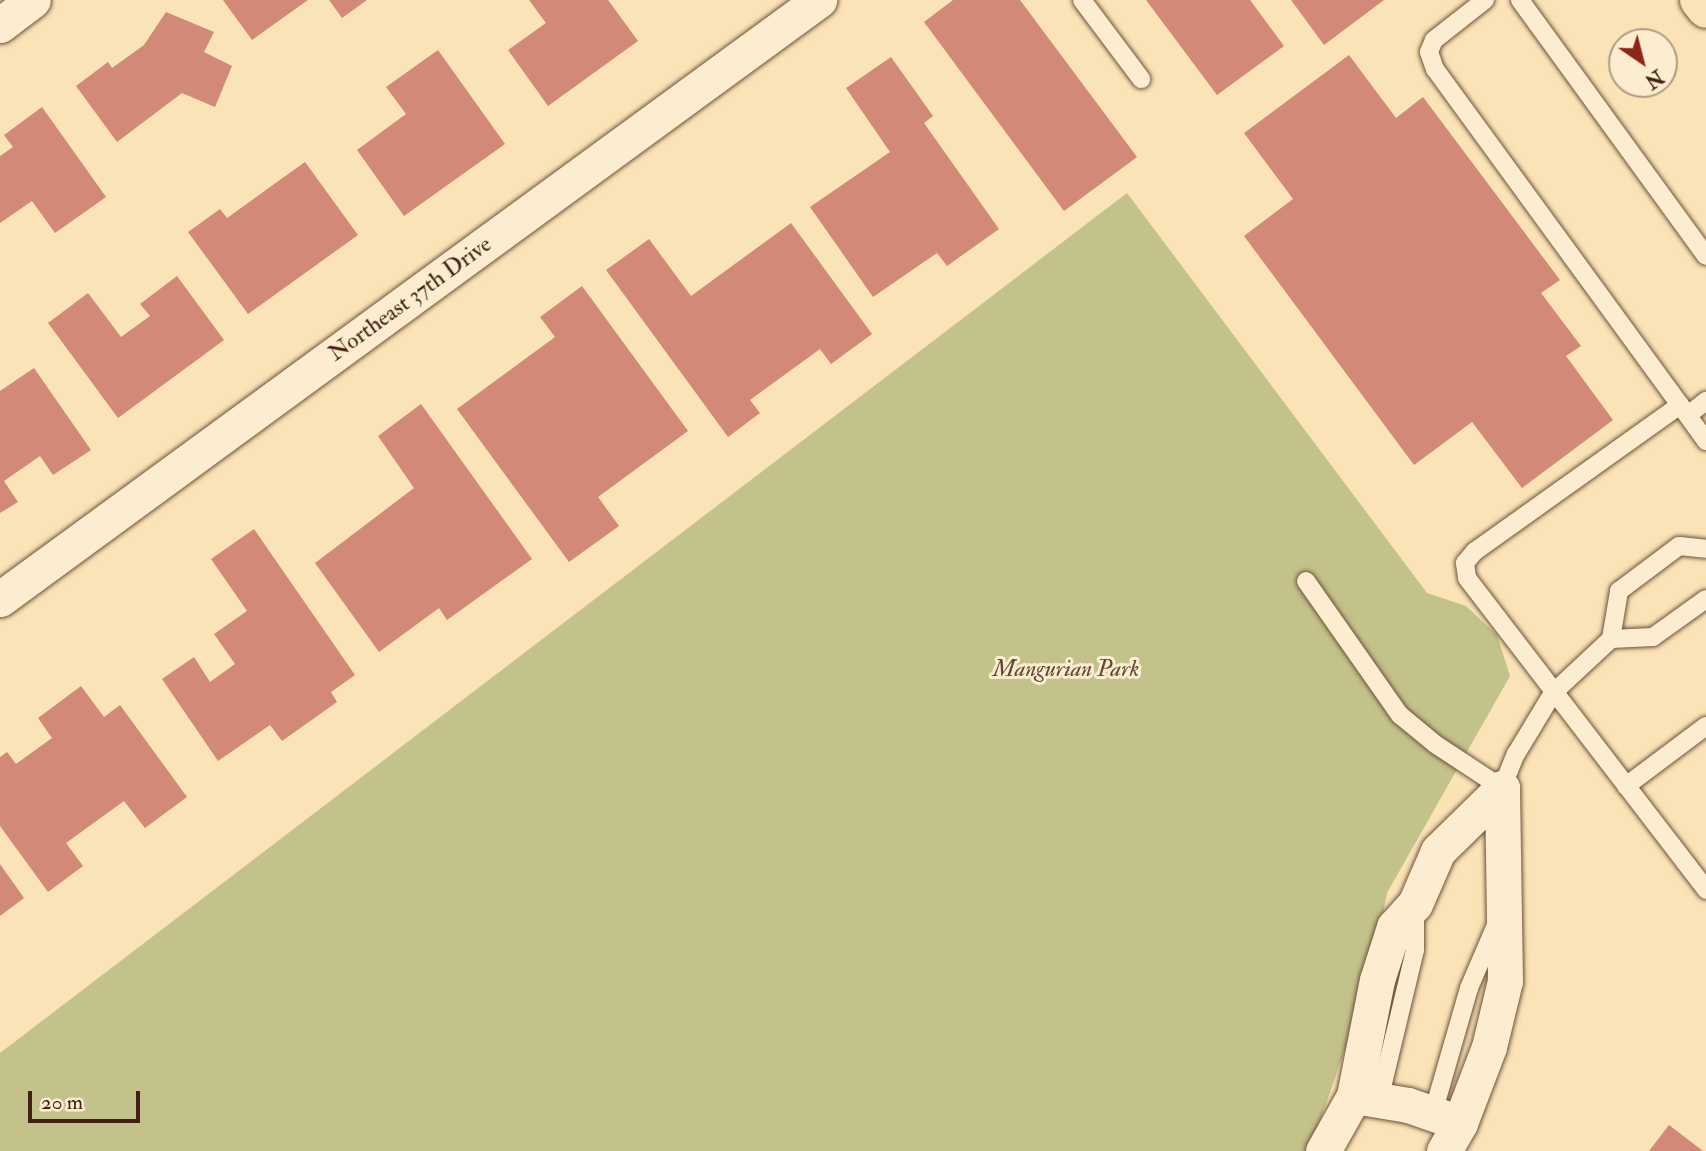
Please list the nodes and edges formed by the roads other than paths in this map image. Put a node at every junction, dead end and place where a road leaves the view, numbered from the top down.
1 (33, 0) edge
2 (819, 0) edge
3 (1082, 0) edge
4 (1485, 0) edge
5 (1520, 0) edge
6 (1699, 0) edge
7 (1706, 9) edge
8 (0, 24) edge
9 (1142, 79) dead end
10 (1706, 256) edge
11 (1706, 401) edge
12 (1684, 410) junction
13 (1706, 441) edge
14 (1706, 549) edge
15 (1306, 581) dead end
16 (1706, 598) edge
17 (0, 599) edge
18 (1611, 639) junction
19 (1553, 693) junction
20 (1706, 726) edge
21 (1626, 786) junction
22 (1502, 788) junction
23 (1706, 890) edge
24 (1366, 1098) junction
25 (1446, 1129) edge
26 (1323, 1151) edge

1 - 8 street
2 - 17 street, Northeast 37th Drive
3 - 9 lane
4 - 12 lane
5 - 10 lane
6 - 7 main road
11 - 12 lane
12 - 13 lane
12 - 19 lane
14 - 18 lane
15 - 22 lane
16 - 18 lane
18 - 19 lane
19 - 21 lane
19 - 22 lane
20 - 21 lane
21 - 23 lane
22 - 24 street
22 - 25 street
24 - 25 street
24 - 26 street

